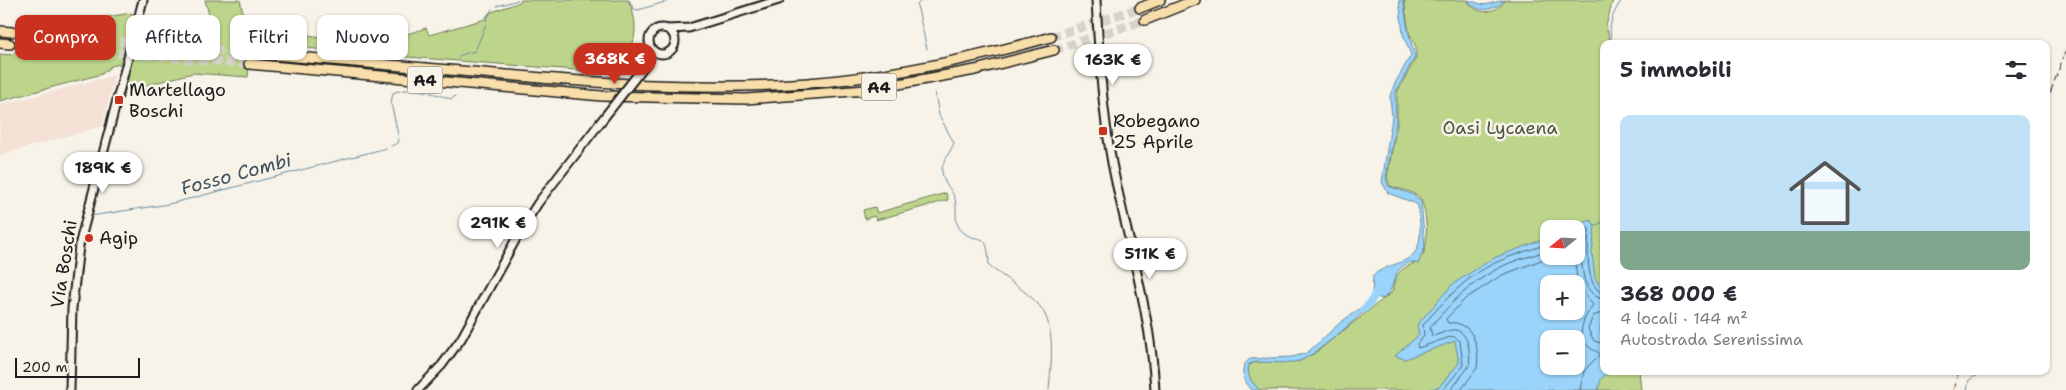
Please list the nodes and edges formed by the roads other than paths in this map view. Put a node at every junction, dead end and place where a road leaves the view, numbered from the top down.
1 (143, 0) edge
2 (779, 0) edge
3 (1096, 0) edge
4 (1160, 0) edge
5 (1195, 0) edge
6 (1140, 8) tunnel mouth
7 (1145, 20) tunnel mouth
8 (689, 28) junction
9 (668, 29) junction
10 (0, 31) edge
11 (12, 32) tunnel mouth
12 (1050, 37) tunnel mouth
13 (675, 42) junction
14 (0, 43) edge
15 (10, 44) tunnel mouth
16 (651, 48) junction
17 (1054, 50) tunnel mouth
18 (660, 54) junction
19 (307, 58) edge
20 (649, 60) junction
21 (249, 64) tunnel mouth
22 (70, 390) edge
23 (418, 390) edge
24 (1155, 390) edge

1 - 22 main road, Via Boschi
2 - 8 main road
3 - 24 main road
4 - 6 highway
5 - 7 highway
8 - 9 main road
8 - 13 main road
9 - 13 main road
9 - 16 main road
10 - 11 highway
12 - 19 highway, A4
13 - 18 main road
14 - 15 highway
16 - 18 main road
16 - 20 main road
17 - 21 highway, A4
18 - 20 main road
20 - 23 main road, bridge

